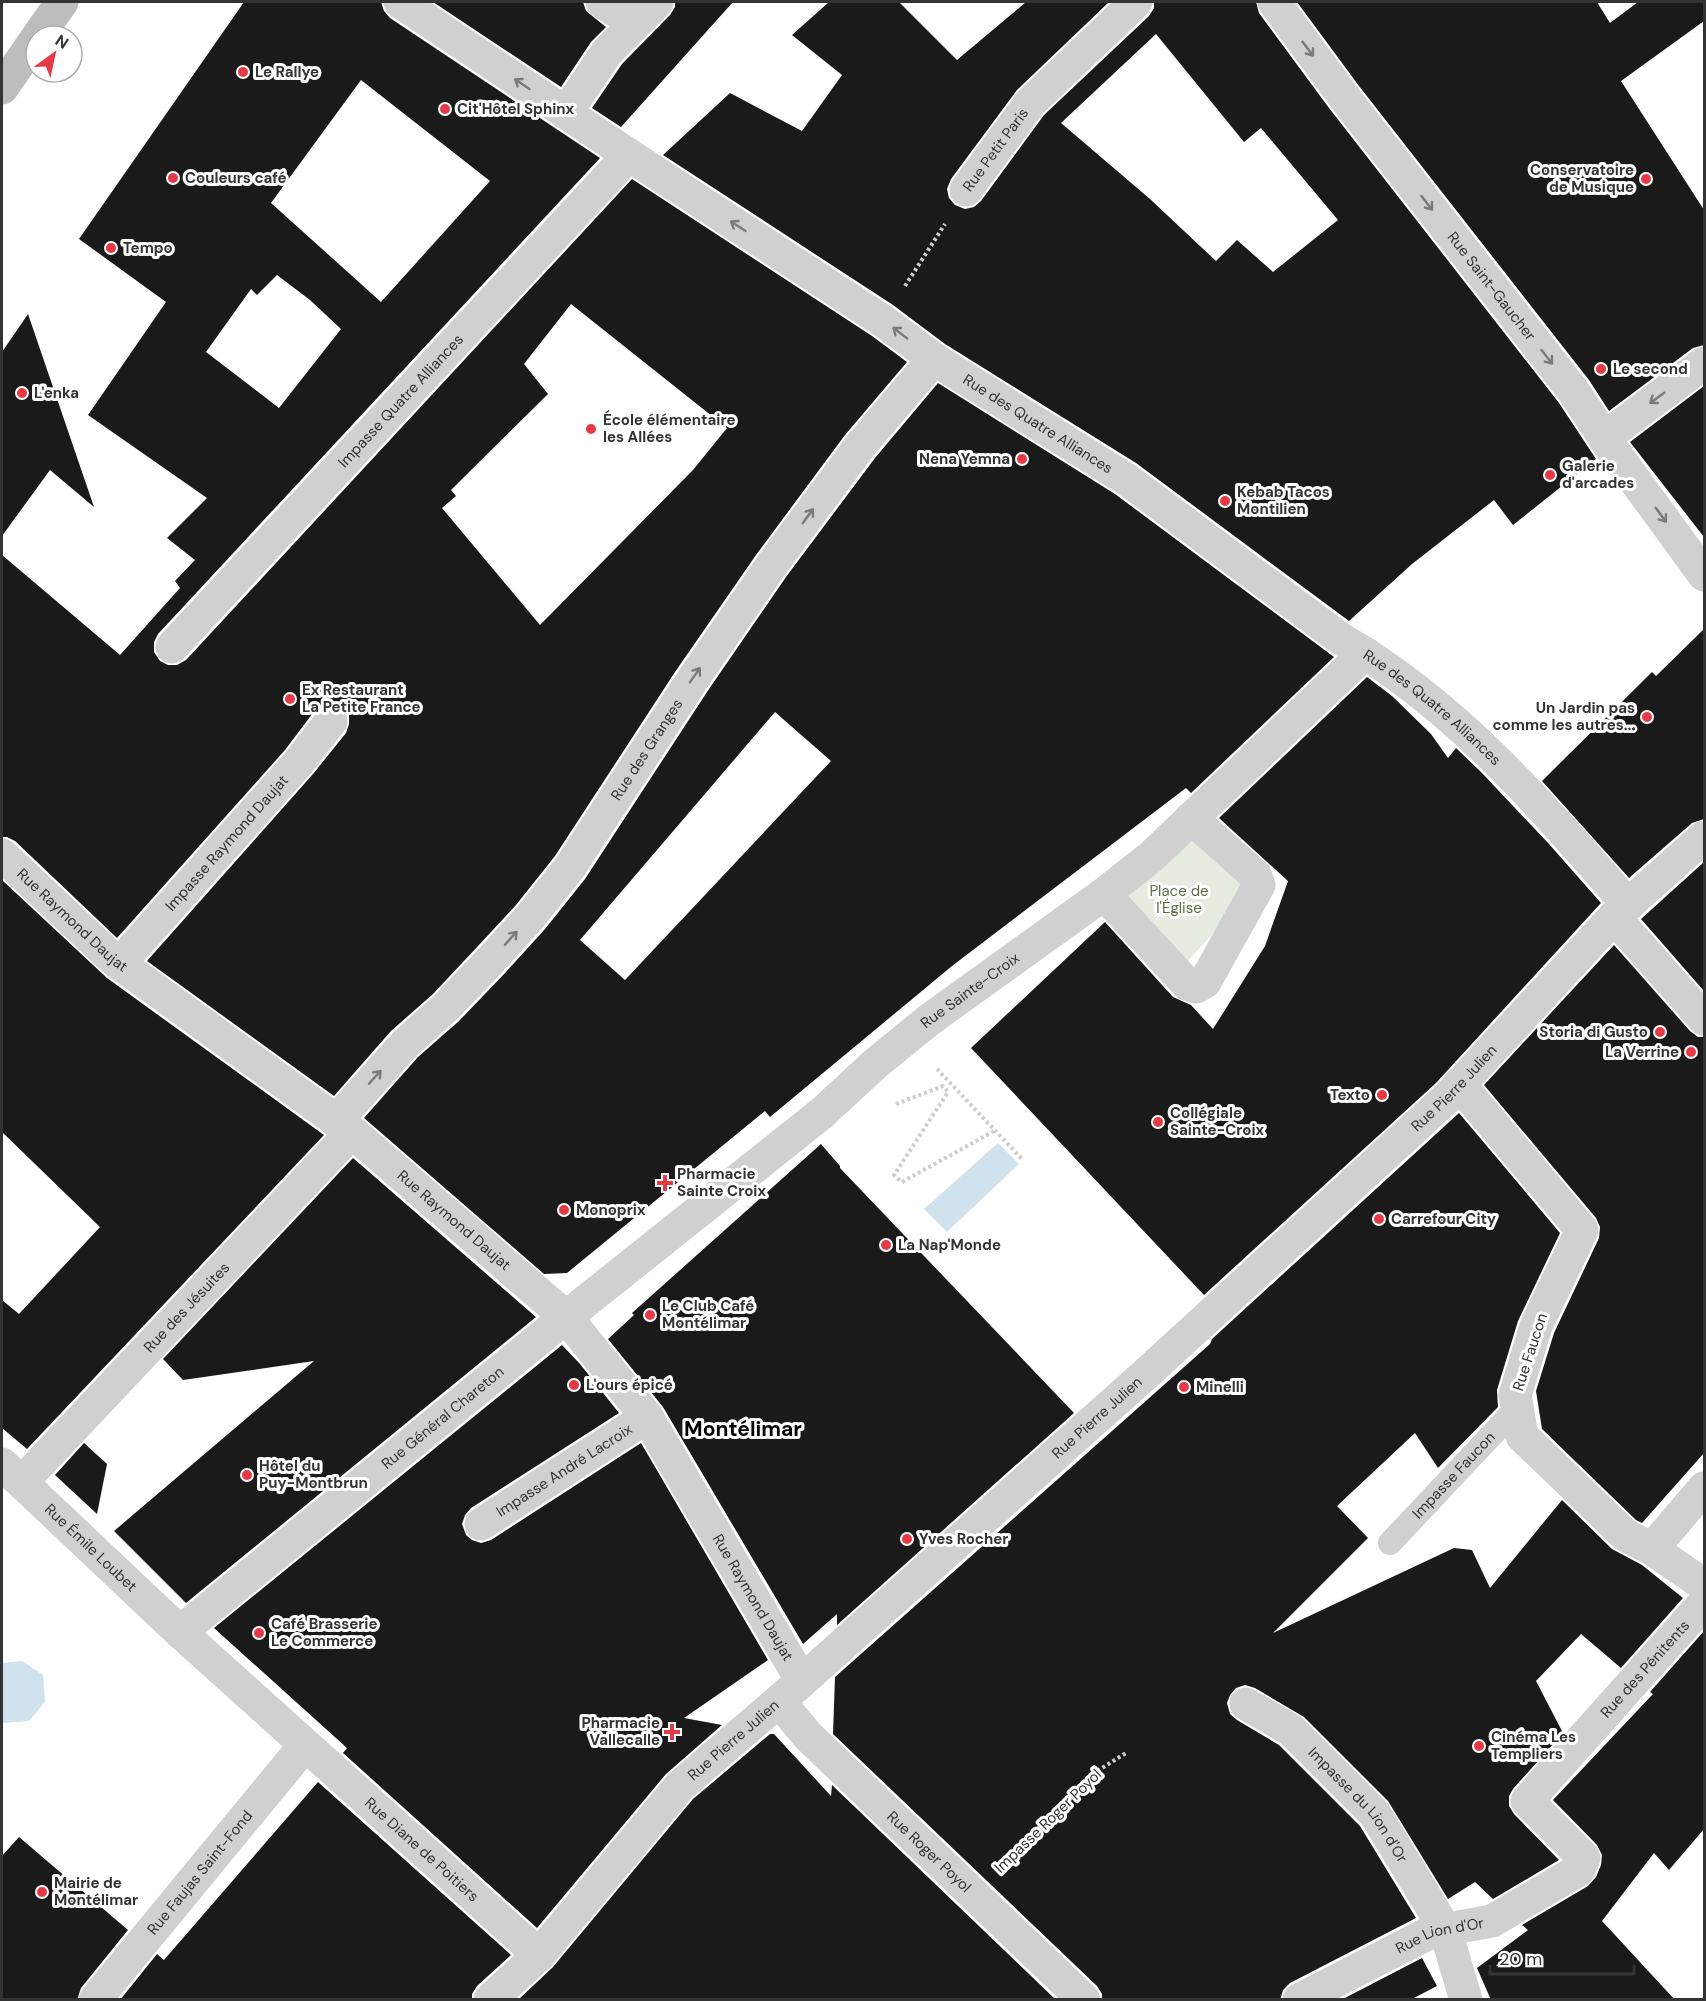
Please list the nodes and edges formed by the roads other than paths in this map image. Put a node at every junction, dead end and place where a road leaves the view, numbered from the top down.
1 (62, 2) edge
2 (400, 2) edge
3 (602, 2) edge
4 (1136, 2) edge
5 (1274, 2) edge
6 (646, 12) edge
7 (46, 24) edge
8 (24, 56) edge
9 (2, 88) edge
10 (566, 113) junction
11 (629, 155) junction
12 (966, 190) road end
13 (934, 359) junction
14 (1704, 363) edge
15 (1604, 438) junction
16 (1704, 575) edge
17 (172, 647) dead end
18 (1365, 653) junction
19 (331, 721) dead end
20 (1191, 818) junction
21 (1704, 837) edge
22 (2, 855) edge
23 (1104, 894) junction
24 (1621, 911) junction
25 (119, 963) junction
26 (1704, 1019) edge
27 (1459, 1084) junction
28 (344, 1126) junction
29 (566, 1317) junction
30 (1517, 1408) junction
31 (647, 1417) junction
32 (12, 1473) edge
33 (1704, 1488) edge
34 (481, 1524) dead end
35 (1390, 1543) dead end
36 (1652, 1549) junction
37 (1704, 1585) edge
38 (1704, 1603) edge
39 (180, 1632) junction
40 (791, 1691) junction
41 (1246, 1704) dead end
42 (304, 1745) junction
43 (1579, 1870) joint
44 (1445, 1929) junction
45 (539, 1955) junction
46 (492, 1998) edge
47 (95, 2000) edge
48 (1084, 2000) edge
49 (1299, 2000) edge
50 (1466, 2000) edge

1 - 7 main road
10 -> 2 street, Rue des Quatre Alliances
3 - 6 street
4 - 12 street, Rue Petit Paris
5 -> 15 street, Rue Saint-Gaucher
6 - 10 street
8 - 9 main road
10 - 11 street, Rue des Quatre Alliances
13 -> 11 street, Rue des Quatre Alliances
11 - 17 street, Impasse Quatre Alliances
13 - 18 street, Rue des Quatre Alliances
28 -> 13 street, Rue des Granges
14 -> 15 street
15 -> 16 street, Rue Saint-Gaucher
18 - 20 street, Rue Sainte-Croix
18 - 24 street, Rue des Quatre Alliances
19 - 25 street, Impasse Raymond Daujat
20 - 23 street, Rue Sainte-Croix
20 - 23 street
21 - 24 street, Rue Pierre Julien
22 - 25 street, Rue Raymond Daujat
23 - 29 street, Rue Sainte-Croix
24 - 26 street, Rue des Quatre Alliances
24 - 27 street, Rue Pierre Julien
25 - 28 street, Rue Raymond Daujat
27 - 30 street, Rue Faucon
27 - 40 street, Rue Pierre Julien
28 - 29 street, Rue Raymond Daujat
28 - 32 street, Rue des Jésuites
29 - 31 street, Rue Raymond Daujat
29 - 39 street, Rue Général Chareton
30 - 35 lane, Impasse Faucon
30 - 36 street, Rue Faucon
31 - 34 street, Impasse André Lacroix
31 - 40 street, Rue Raymond Daujat
32 - 39 street, Rue Émile Loubet
33 - 36 street
36 - 37 street, Rue Faucon
38 - 43 street, Rue des Pénitents
39 - 42 street, Rue Émile Loubet
40 - 45 street, Rue Pierre Julien
40 - 48 street, Rue Roger Poyol
41 - 44 street, Impasse du Lion d'Or
42 - 45 street, Rue Diane de Poitiers
42 - 47 street, Rue Faujas Saint-Fond
43 - 44 street, Rue Lion d'Or
44 - 49 street, Rue Lion d'Or
44 - 50 street, Impasse du Lion d'Or
45 - 46 street, Rue Pierre Julien

